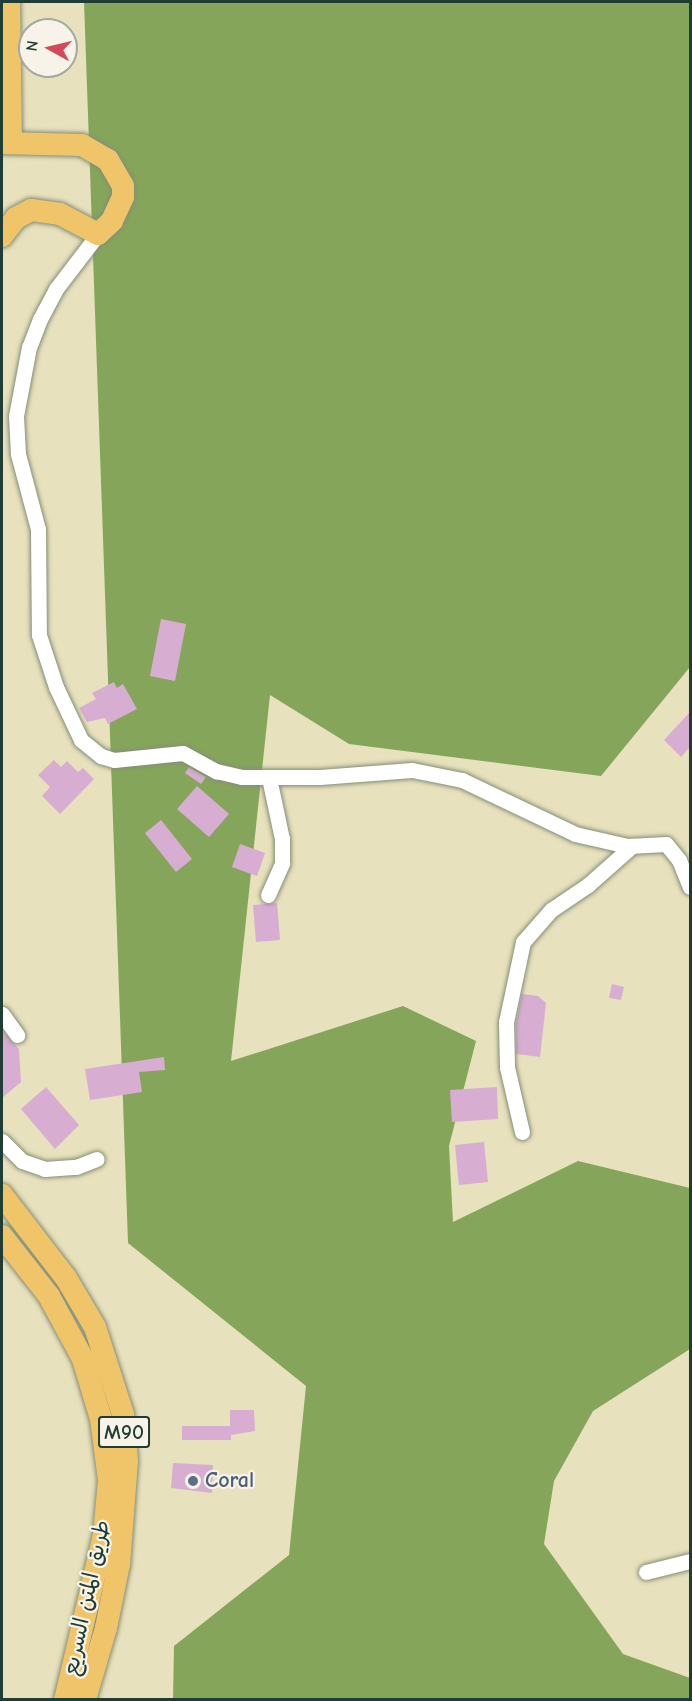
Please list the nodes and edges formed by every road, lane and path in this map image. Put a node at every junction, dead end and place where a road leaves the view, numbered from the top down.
1 (9, 2) edge
2 (6, 142) edge
3 (98, 234) junction
4 (2, 236) edge
5 (270, 778) junction
6 (632, 846) junction
7 (690, 887) edge
8 (268, 895) dead end
9 (2, 1014) edge
10 (17, 1035) dead end
11 (522, 1132) dead end
12 (2, 1141) edge
13 (97, 1158) dead end
14 (2, 1195) edge
15 (2, 1236) edge
16 (690, 1561) edge
17 (646, 1572) dead end
18 (65, 1700) edge
19 (85, 1700) edge

1 - 2 highway
2 - 3 highway
3 - 4 highway
3 - 5 street
5 - 6 street
5 - 8 street
6 - 7 street
6 - 11 street
9 - 10 street
12 - 13 street
14 - 19 highway, طريق المتن السريع / M90
15 - 18 highway, طريق المتن السريع / M90
16 - 17 street

